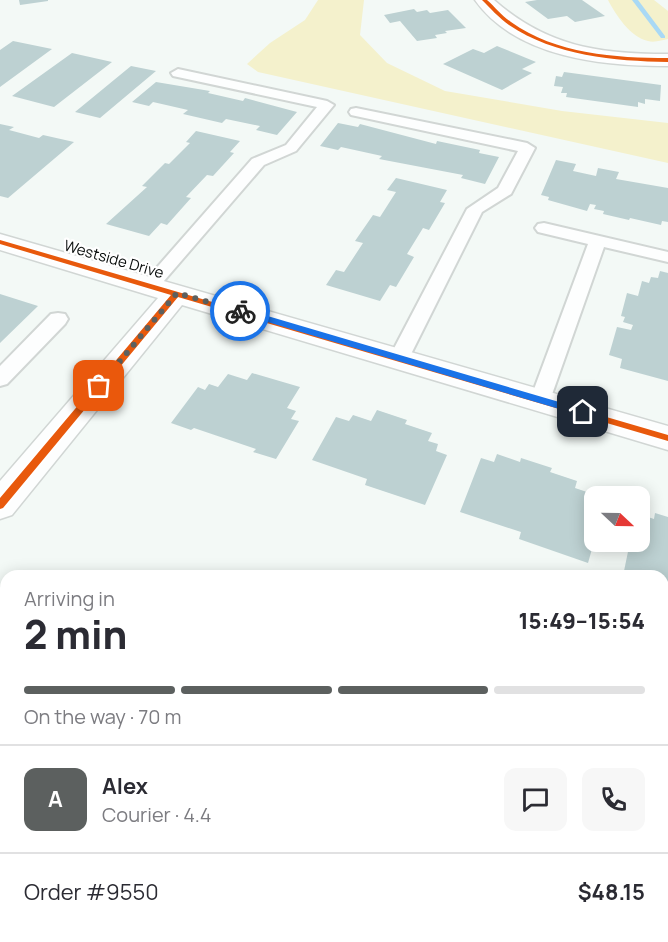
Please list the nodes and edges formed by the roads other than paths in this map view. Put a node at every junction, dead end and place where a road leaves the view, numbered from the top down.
1 (484, 0) edge
2 (668, 60) edge
3 (178, 73) dead end
4 (356, 112) dead end
5 (544, 228) dead end
6 (598, 241) junction
7 (0, 242) edge
8 (668, 256) edge
9 (164, 289) junction
10 (58, 320) dead end
11 (399, 358) junction
12 (0, 379) edge
13 (540, 400) junction
14 (668, 438) edge
15 (0, 505) edge

1 - 2 street
3 - 9 lane
4 - 11 lane
5 - 6 lane
6 - 8 lane
6 - 13 lane
7 - 9 street, Westside Drive
9 - 11 street, Westside Drive
9 - 15 street
10 - 12 lane
11 - 13 street, Westside Drive
13 - 14 street, Westside Drive

